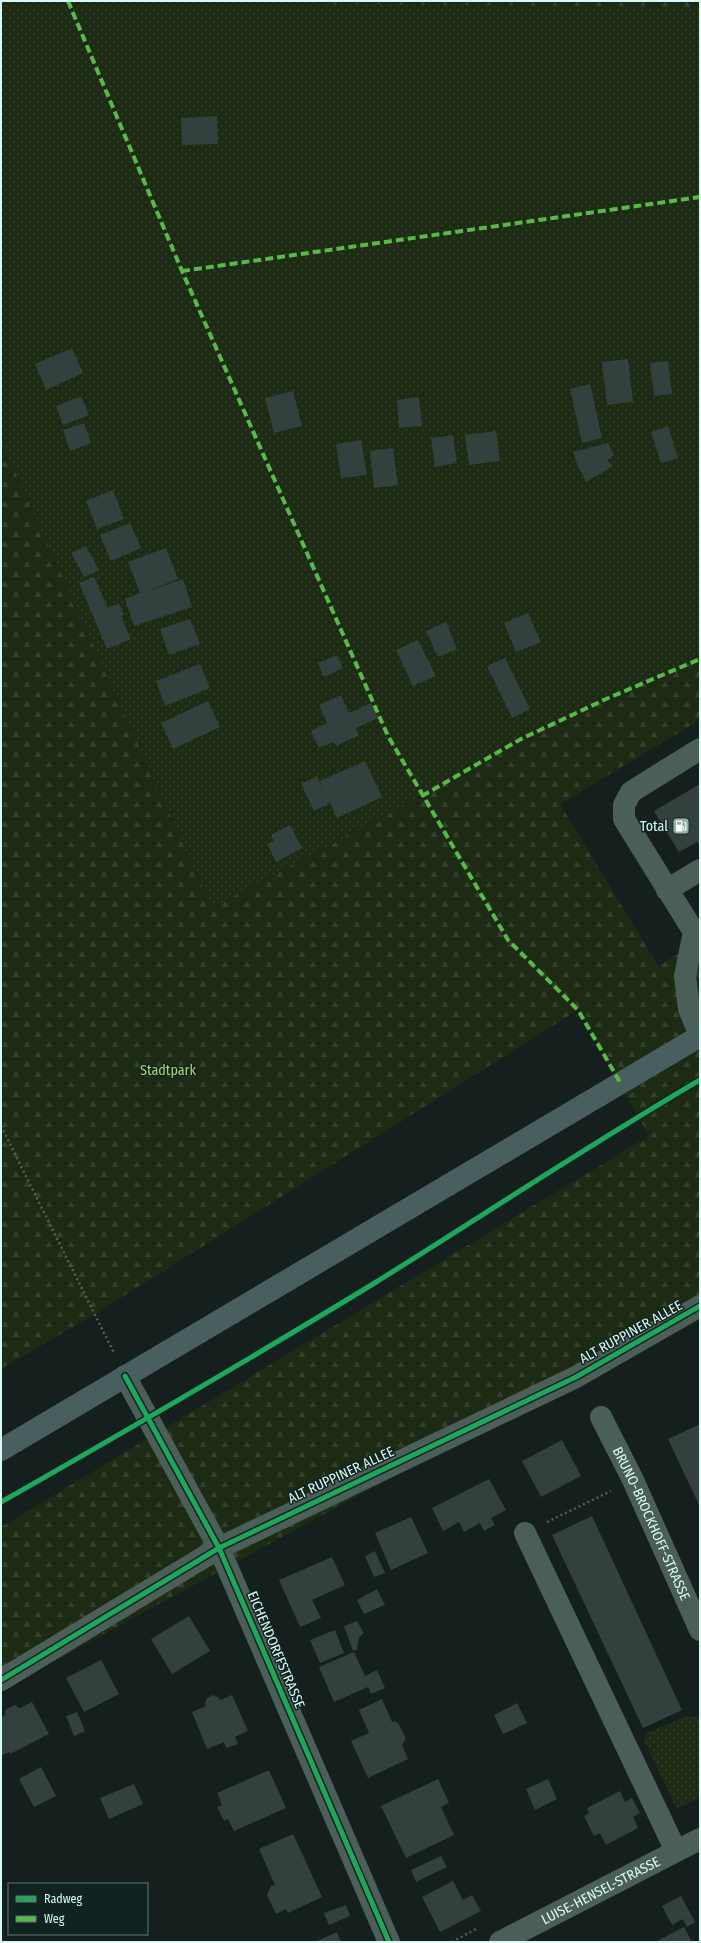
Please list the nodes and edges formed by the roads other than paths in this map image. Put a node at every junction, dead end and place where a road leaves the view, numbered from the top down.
1 (700, 749) edge
2 (700, 870) edge
3 (668, 890) junction
4 (692, 914) edge
5 (700, 1035) edge
6 (700, 1306) edge
7 (125, 1376) junction
8 (601, 1417) dead end
9 (1, 1450) edge
10 (528, 1540) road end
11 (219, 1548) junction
12 (700, 1630) edge
13 (1, 1680) edge
14 (700, 1839) edge
15 (676, 1851) junction
16 (389, 1942) edge
17 (500, 1942) edge

1 - 3 street
2 - 3 street
3 - 4 street
4 - 5 street
5 - 7 main road
6 - 11 street, ALT RUPPINER ALLEE
7 - 9 main road
7 - 11 street, EICHENDORFFSTRASSE
8 - 12 street, BRUNO-BROCKHOFF-STRASSE
10 - 15 street
11 - 13 street, ALT RUPPINER ALLEE
11 - 16 street, EICHENDORFFSTRASSE
14 - 15 street, LUISE-HENSEL-STRASSE
15 - 17 street, LUISE-HENSEL-STRASSE

